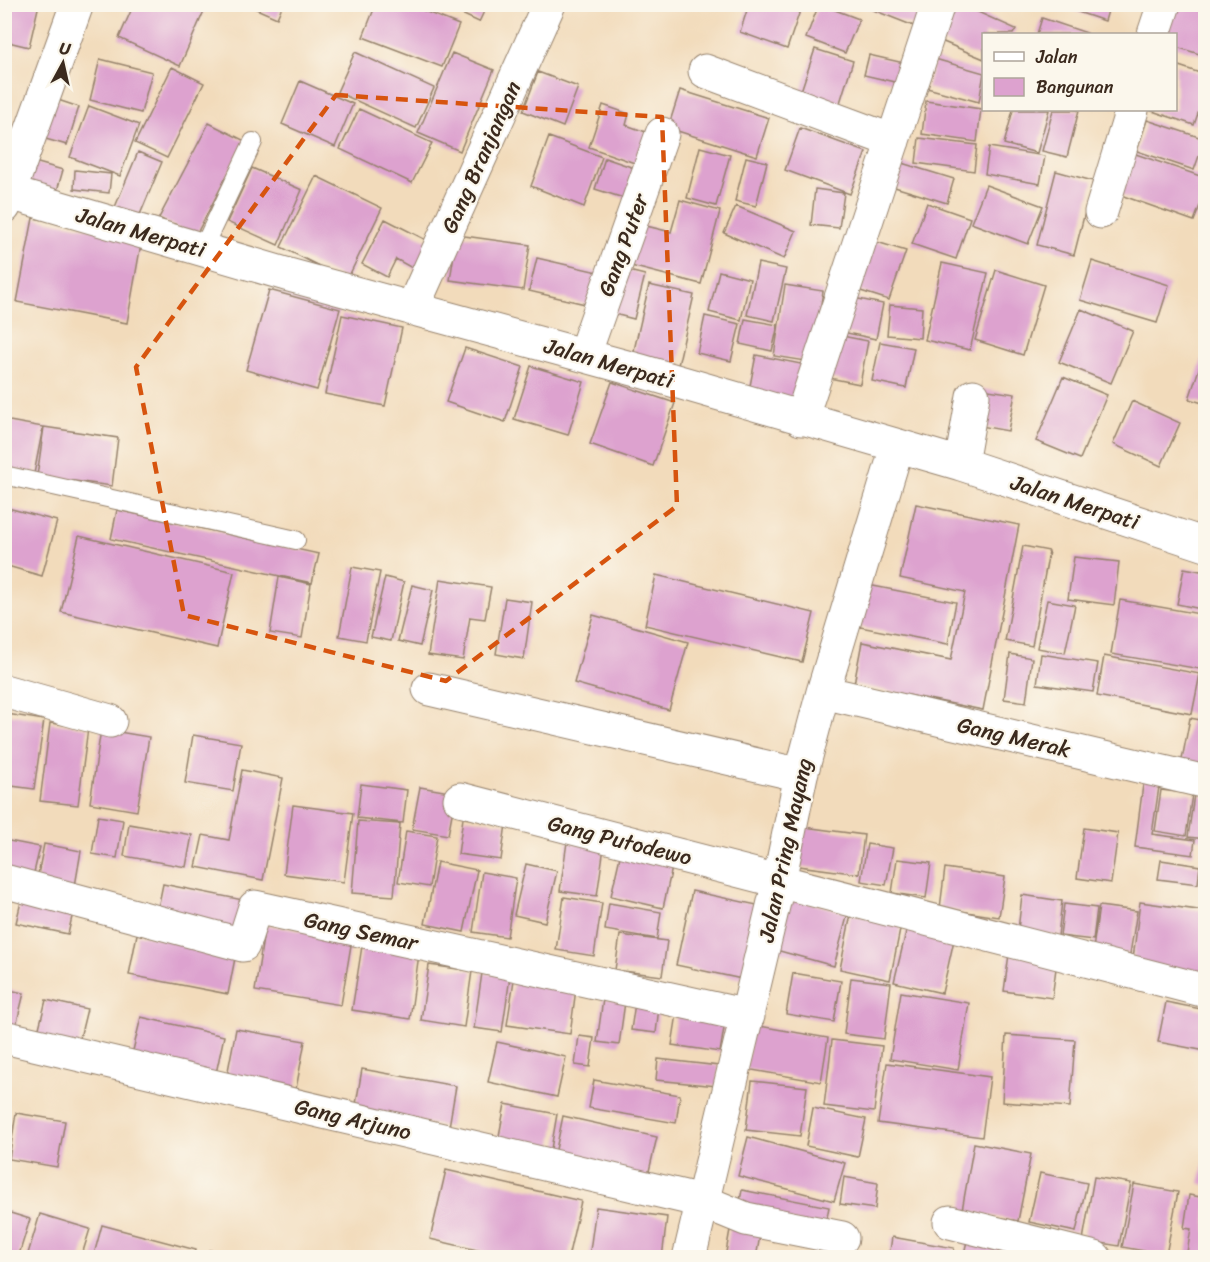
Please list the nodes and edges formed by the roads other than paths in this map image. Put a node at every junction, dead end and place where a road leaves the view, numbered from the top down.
1 (77, 4) edge
2 (549, 4) edge
3 (938, 4) edge
4 (1164, 4) edge
5 (1155, 33) edge
6 (705, 71) dead end
7 (1132, 111) edge
8 (662, 134) dead end
9 (893, 141) junction
10 (253, 142) dead end
11 (7, 200) edge
12 (1101, 212) dead end
13 (202, 250) junction
14 (412, 309) junction
15 (584, 356) junction
16 (973, 396) dead end
17 (801, 418) junction
18 (897, 447) junction
19 (961, 464) junction
20 (4, 475) edge
21 (296, 540) dead end
22 (1206, 545) edge
23 (429, 689) dead end
24 (4, 691) edge
25 (823, 692) junction
26 (110, 721) dead end
27 (801, 775) junction
28 (1206, 782) edge
29 (460, 799) dead end
30 (779, 880) junction
31 (4, 881) edge
32 (1206, 991) edge
33 (748, 1016) junction
34 (4, 1037) edge
35 (702, 1201) junction
36 (950, 1222) dead end
37 (842, 1238) dead end
38 (689, 1257) edge
39 (1095, 1257) edge

1 - 11 street
2 - 14 street, Gang Branjangan
3 - 9 street
4 - 5 street
6 - 9 street
7 - 12 street
8 - 15 street, Gang Puter
9 - 17 street
10 - 13 lane
11 - 13 street, Jalan Merpati
13 - 14 street, Jalan Merpati
14 - 15 street, Jalan Merpati
15 - 17 street, Jalan Merpati
16 - 19 street
17 - 18 street, Jalan Merpati
18 - 19 street, Jalan Merpati
18 - 25 street, Jalan Pring Mayang
19 - 22 street, Jalan Merpati
20 - 21 lane
23 - 27 street
24 - 26 street
25 - 27 street, Jalan Pring Mayang
25 - 28 street, Gang Merak
27 - 30 street, Jalan Pring Mayang
29 - 30 street, Gang Putodewo
30 - 32 street, Gang Putodewo
30 - 33 street, Jalan Pring Mayang
31 - 33 street, Gang Semar
33 - 35 street, Jalan Pring Mayang
34 - 35 street, Gang Arjuno
35 - 37 street, Gang Arjuno
35 - 38 street, Jalan Pring Mayang
36 - 39 street

